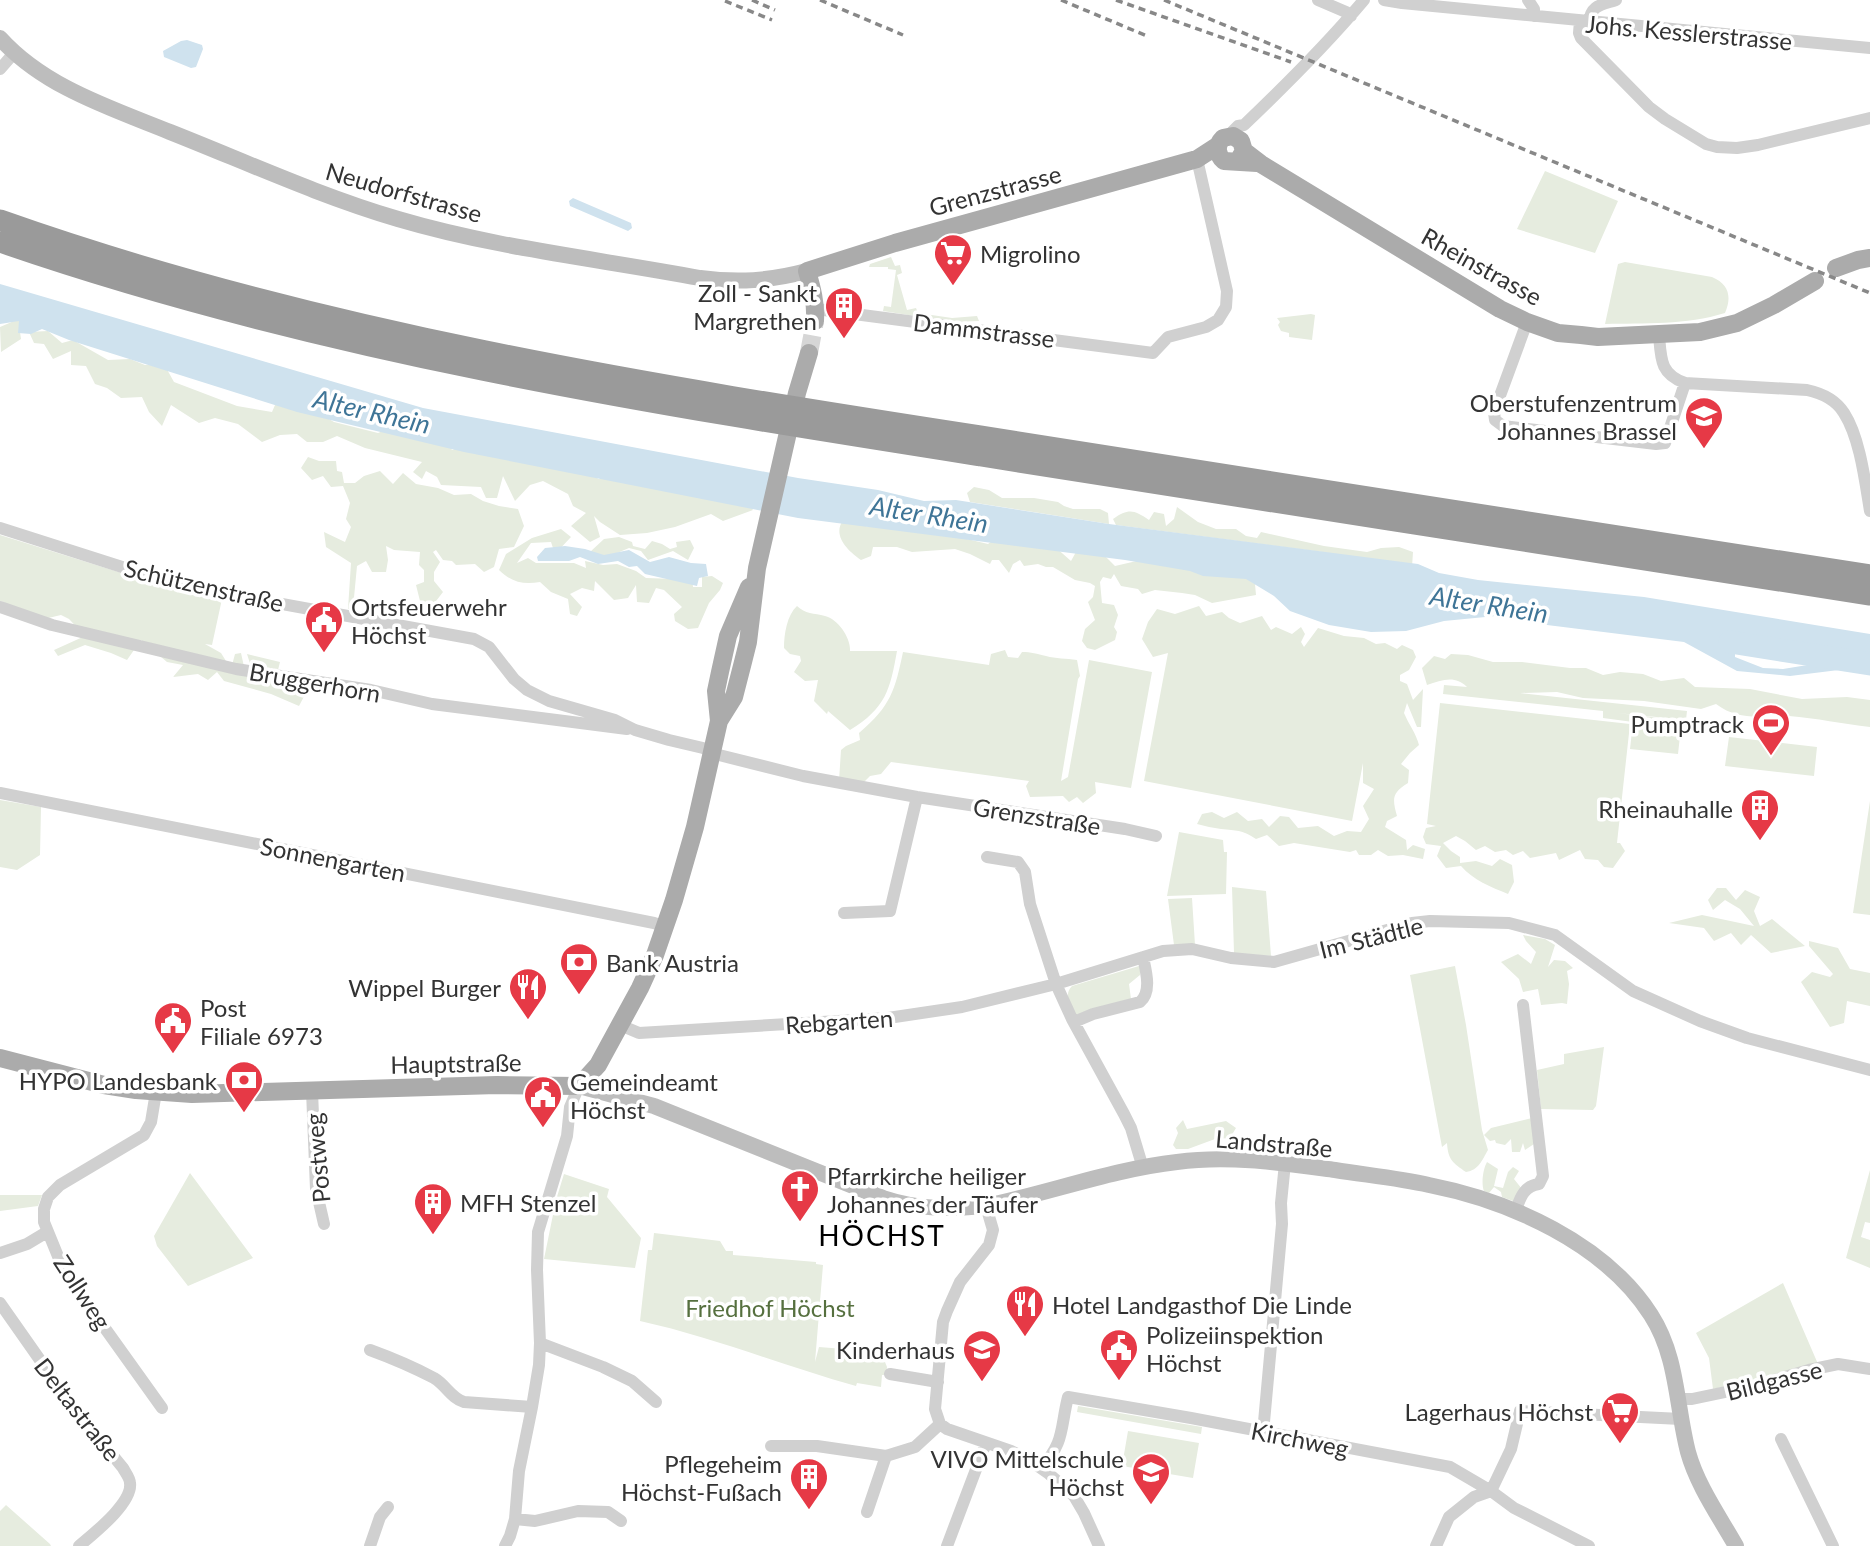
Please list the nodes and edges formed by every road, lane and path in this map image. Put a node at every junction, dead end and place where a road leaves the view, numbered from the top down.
1 (1318, 0) edge
2 (1364, 0) edge
3 (1384, 0) edge
4 (1528, 0) edge
5 (1616, 0) edge
6 (1351, 16) junction
7 (1534, 16) junction
8 (1584, 22) junction
9 (0, 38) edge
10 (1870, 48) edge
11 (15, 53) junction
12 (0, 69) edge
13 (1870, 118) edge
14 (1234, 146) junction
15 (1197, 159) junction
16 (0, 220) edge
17 (0, 242) edge
18 (1870, 258) edge
19 (1836, 268) dead end
20 (807, 271) junction
21 (1815, 281) dead end
22 (815, 315) joint
23 (1527, 323) junction
24 (1659, 335) junction
25 (809, 353) tunnel mouth
26 (1685, 383) junction
27 (1870, 511) edge
28 (0, 528) edge
29 (1870, 575) edge
30 (1870, 595) edge
31 (0, 607) edge
32 (635, 730) junction
33 (716, 736) junction
34 (0, 793) edge
35 (917, 797) junction
36 (1156, 835) dead end
37 (987, 857) dead end
38 (844, 913) dead end
39 (666, 927) junction
40 (1143, 957) junction
41 (1056, 984) junction
42 (1523, 1005) dead end
43 (1074, 1022) junction
44 (621, 1025) junction
45 (0, 1058) edge
46 (1870, 1070) edge
47 (579, 1086) junction
48 (312, 1091) junction
49 (156, 1092) junction
50 (1285, 1164) junction
51 (1143, 1168) junction
52 (986, 1206) junction
53 (1515, 1212) junction
54 (324, 1224) dead end
55 (47, 1232) junction
56 (0, 1253) edge
57 (0, 1303) edge
58 (540, 1343) junction
59 (370, 1350) dead end
60 (1870, 1369) edge
61 (890, 1374) dead end
62 (938, 1382) junction
63 (1679, 1399) junction
64 (656, 1402) dead end
65 (532, 1407) junction
66 (162, 1408) dead end
67 (1681, 1419) junction
68 (940, 1424) junction
69 (1263, 1433) junction
70 (1781, 1439) dead end
71 (986, 1443) junction
72 (771, 1446) dead end
73 (886, 1456) junction
74 (1041, 1468) junction
75 (1492, 1491) junction
76 (388, 1507) dead end
77 (867, 1512) dead end
78 (515, 1519) junction
79 (621, 1521) dead end
80 (79, 1546) edge
81 (370, 1546) edge
82 (505, 1546) edge
83 (947, 1546) edge
84 (1099, 1546) edge
85 (1436, 1546) edge
86 (1589, 1546) edge
87 (1736, 1546) edge
88 (1833, 1546) edge

1 - 6 street
2 - 6 street, Grenzstrasse
3 - 7 street, Johs. Kesslerstrasse
4 - 7 street
5 - 8 street
6 - 14 street, Grenzstrasse
7 - 8 street, Johs. Kesslerstrasse
8 - 10 street, Johs. Kesslerstrasse
8 - 13 street
9 - 11 main road, Neudorfstrasse
11 - 12 street
11 - 20 main road, Neudorfstrasse
14 - 15 main road, Grenzstrasse
14 - 23 main road, Rheinstrasse
15 - 20 main road, Grenzstrasse
15 - 22 street, Dammstrasse
16 - 29 highway
17 - 30 highway
18 - 19 main road
20 - 22 main road
21 - 24 main road, Rheinstrasse
23 - 24 main road, Rheinstrasse
23 - 26 street
24 - 26 street
25 - 33 main road
26 - 27 street
28 - 32 street, Schützenstraße
31 - 32 street, Bruggerhorn
32 - 33 street, Schützenstraße
33 - 35 street, Grenzstraße
33 - 39 main road
34 - 39 street, Sonnengarten
35 - 36 street, Grenzstraße
35 - 38 street
37 - 41 street
39 - 44 main road
40 - 41 street, Im Städtle
40 - 43 street
40 - 46 street, Im Städtle
41 - 43 street
41 - 44 street, Rebgarten
42 - 53 street
43 - 51 street
44 - 47 main road
45 - 49 main road, Hauptstraße
47 - 48 main road, Hauptstraße
47 - 52 main road, Landstraße
47 - 58 street
48 - 49 main road, Hauptstraße
48 - 54 street, Postweg
49 - 55 street, Zollweg
50 - 51 main road, Landstraße
50 - 53 main road, Landstraße
50 - 69 street
51 - 52 main road, Landstraße
52 - 62 street
53 - 63 main road, Landstraße
55 - 56 street
55 - 66 street, Zollweg
57 - 80 street, Deltastraße
58 - 64 street
58 - 65 street
59 - 65 street
60 - 63 street, Bildgasse
61 - 62 street
62 - 68 street
63 - 67 main road, Landstraße
65 - 78 street
67 - 75 street
67 - 87 main road, Landstraße
68 - 71 street
68 - 73 street
69 - 74 street, Kirchweg
69 - 75 street, Kirchweg
70 - 88 street
71 - 74 street
71 - 83 street
72 - 73 street
73 - 77 street
74 - 84 street
75 - 85 street
75 - 86 street, Kirchweg
76 - 81 street
78 - 79 street
78 - 82 street

